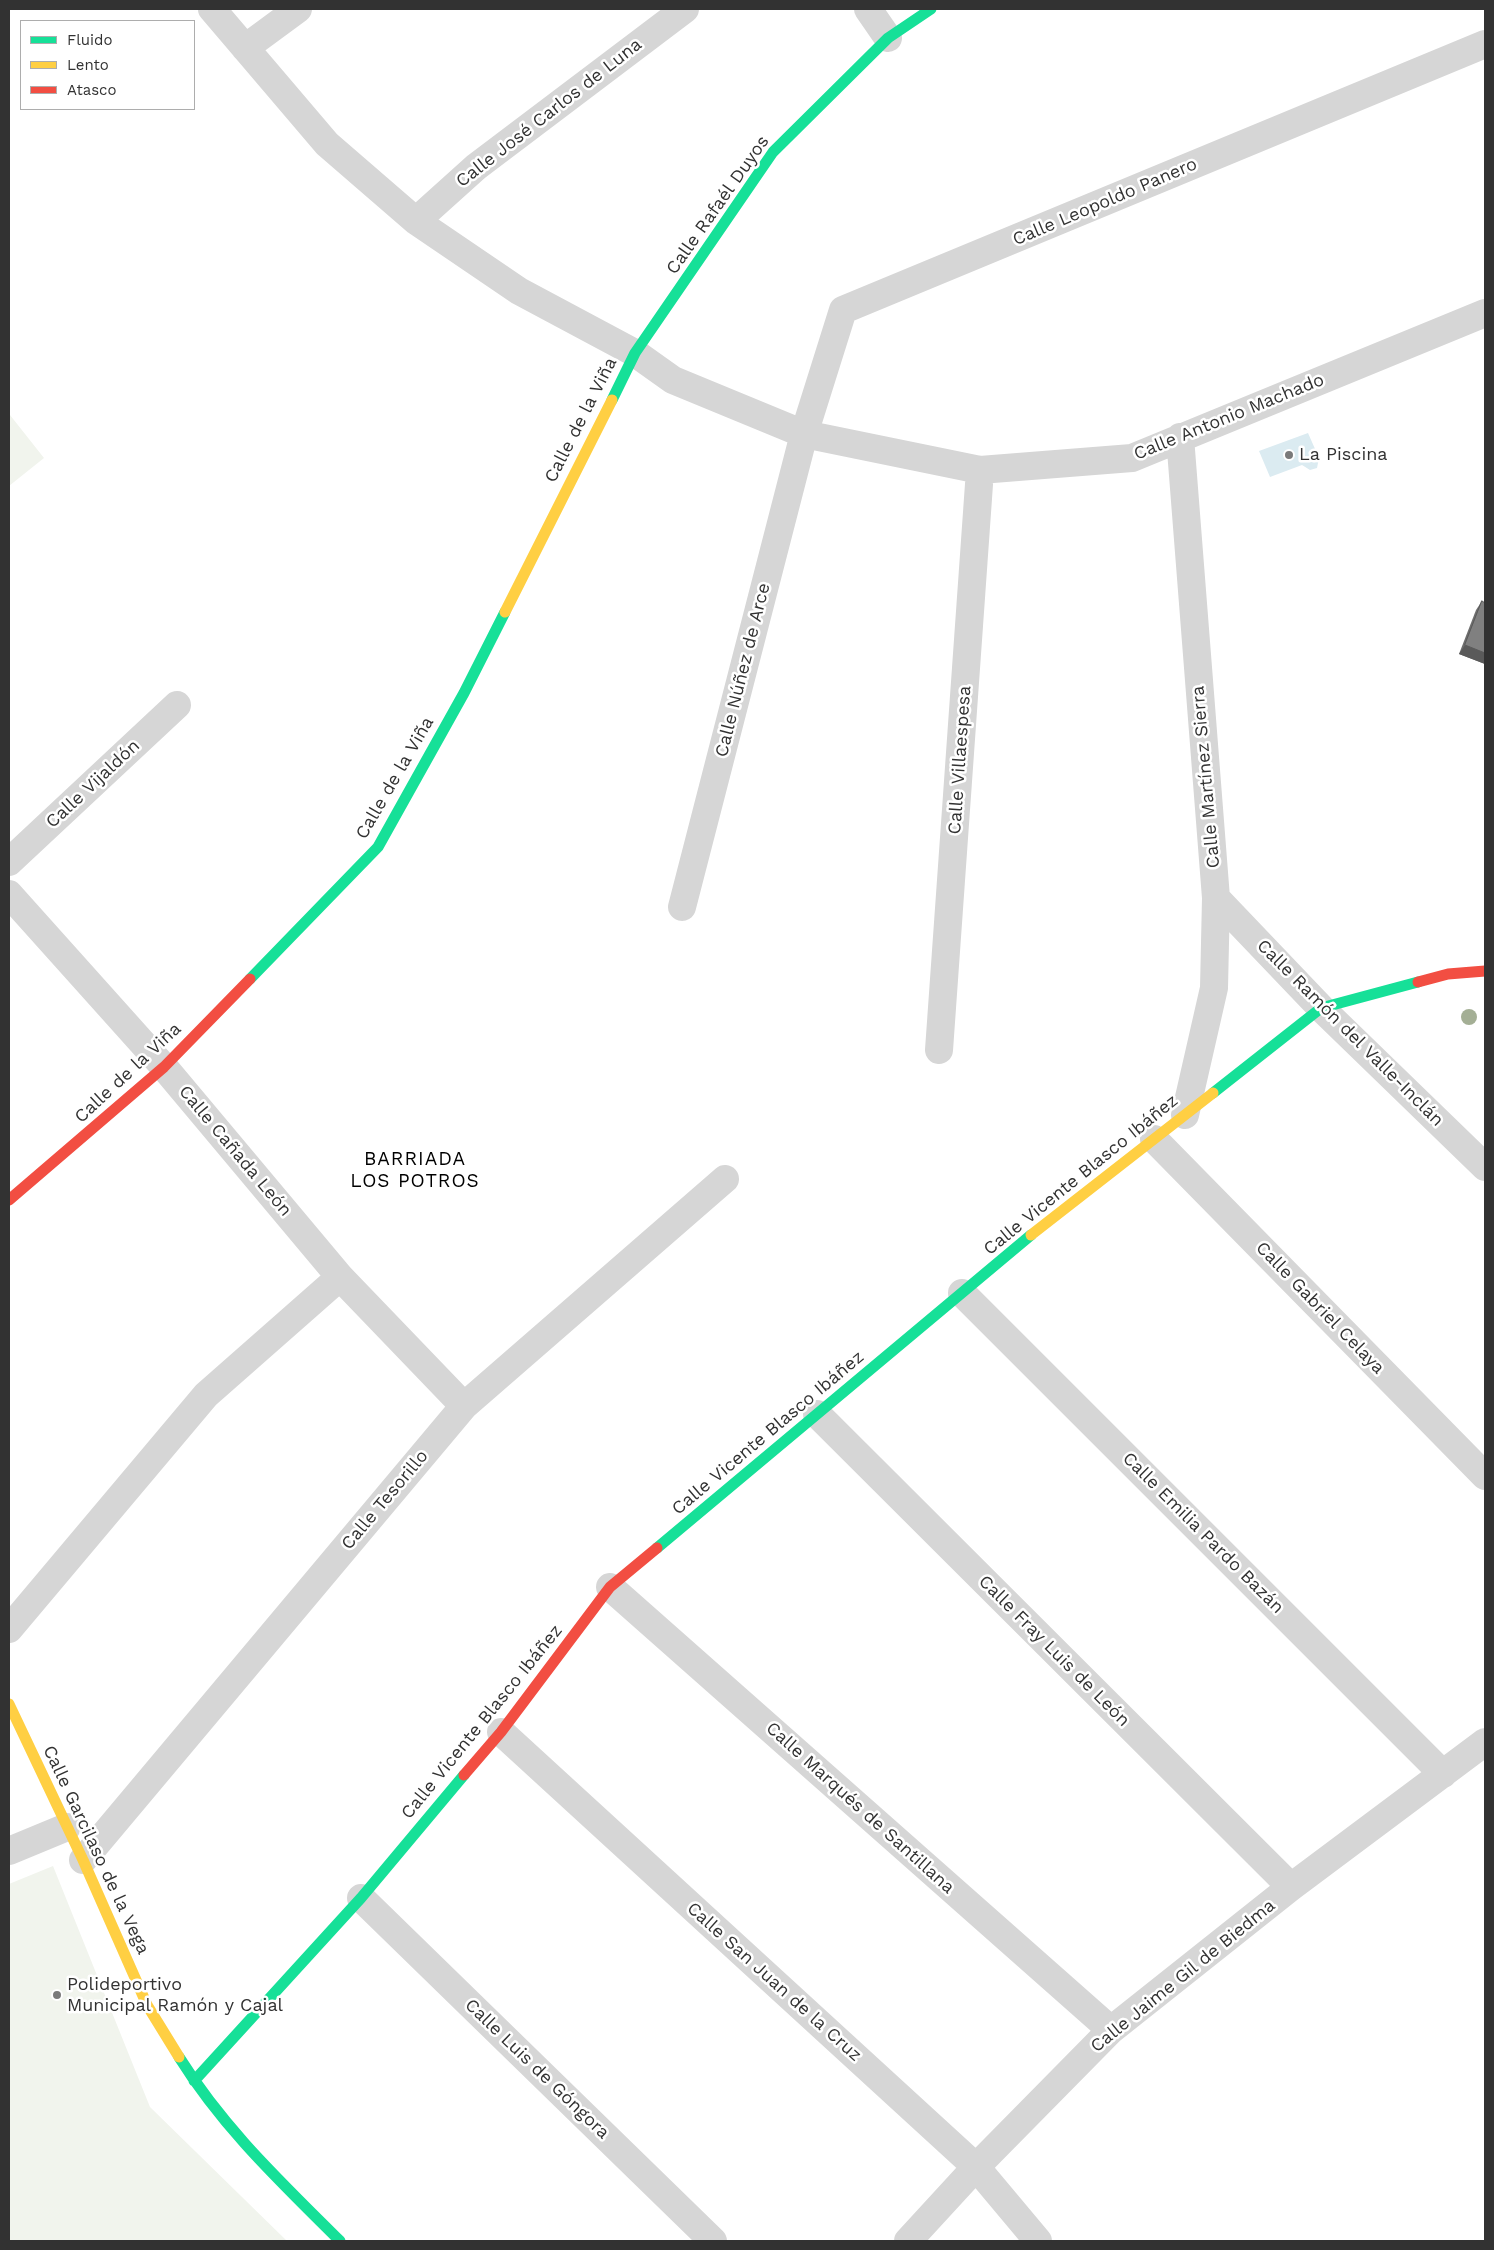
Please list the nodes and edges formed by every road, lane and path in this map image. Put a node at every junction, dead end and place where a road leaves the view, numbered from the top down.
1 (212, 9) edge
2 (298, 9) edge
3 (685, 9) edge
4 (868, 9) edge
5 (931, 9) edge
6 (888, 38) junction
7 (1485, 44) edge
8 (245, 48) junction
9 (416, 221) junction
10 (1485, 313) edge
11 (635, 353) junction
12 (804, 434) junction
13 (1180, 437) junction
14 (980, 470) junction
15 (177, 705) dead end
16 (9, 862) edge
17 (9, 894) edge
18 (1216, 898) junction
19 (682, 907) dead end
20 (1485, 971) edge
21 (1320, 1008) junction
22 (939, 1050) dead end
23 (164, 1067) junction
24 (1185, 1115) junction
25 (1154, 1139) junction
26 (1485, 1167) edge
27 (725, 1178) dead end
28 (9, 1200) edge
29 (340, 1276) junction
30 (962, 1293) junction
31 (464, 1406) junction
32 (817, 1414) junction
33 (1485, 1476) edge
34 (610, 1587) junction
35 (9, 1629) edge
36 (9, 1704) edge
37 (501, 1732) junction
38 (1485, 1742) edge
39 (1443, 1774) junction
40 (67, 1827) junction
41 (9, 1851) edge
42 (83, 1860) junction
43 (1291, 1887) junction
44 (361, 1898) junction
45 (1111, 2030) junction
46 (194, 2081) junction
47 (976, 2167) junction
48 (340, 2241) edge
49 (713, 2241) edge
50 (908, 2241) edge
51 (1038, 2241) edge

1 - 8 street, Calle Antonio Machado
2 - 8 street
3 - 9 street, Calle José Carlos de Luna
4 - 6 street
5 - 6 street, Calle Rafaél Duyos
6 - 11 street, Calle Rafaél Duyos
7 - 12 street, Calle Leopoldo Panero
8 - 9 street, Calle Antonio Machado
9 - 11 street, Calle Antonio Machado
10 - 13 street, Calle Antonio Machado
11 - 12 street, Calle Antonio Machado
11 - 23 street, Calle de la Viña
12 - 14 street, Calle Antonio Machado
12 - 19 street, Calle Núñez de Arce
13 - 14 street, Calle Antonio Machado
13 - 18 street, Calle Martínez Sierra
14 - 22 street, Calle Villaespesa
15 - 16 street, Calle Vijaldón
17 - 23 street, Calle Cañada León
18 - 21 street, Calle Ramón del Valle-Inclán
18 - 24 street, Calle Martínez Sierra
20 - 21 street, Calle Vicente Blasco Ibáñez
21 - 24 street, Calle Vicente Blasco Ibáñez
21 - 26 street, Calle Ramón del Valle-Inclán
23 - 28 street, Calle de la Viña
23 - 29 street, Calle Cañada León
24 - 25 street, Calle Vicente Blasco Ibáñez
25 - 30 street, Calle Vicente Blasco Ibáñez
25 - 33 street, Calle Gabriel Celaya
27 - 31 street, Calle Tesorillo
29 - 31 street, Calle Cañada León
29 - 35 street
30 - 32 street, Calle Vicente Blasco Ibáñez
30 - 39 street, Calle Emilia Pardo Bazán
31 - 42 street, Calle Tesorillo
32 - 34 street, Calle Vicente Blasco Ibáñez
32 - 43 street, Calle Fray Luis de León
34 - 37 street, Calle Vicente Blasco Ibáñez
34 - 45 street, Calle Marqués de Santillana
36 - 40 street, Calle Garcilaso de la Vega
37 - 44 street, Calle Vicente Blasco Ibáñez
37 - 47 street, Calle San Juan de la Cruz
38 - 39 street, Calle Jaime Gil de Biedma
39 - 43 street, Calle Jaime Gil de Biedma
40 - 41 street
40 - 42 street, Calle Garcilaso de la Vega
42 - 46 street, Calle Garcilaso de la Vega
43 - 45 street, Calle Jaime Gil de Biedma
44 - 46 street, Calle Vicente Blasco Ibáñez
44 - 49 street, Calle Luis de Góngora
45 - 47 street, Calle Jaime Gil de Biedma
46 - 48 street, Calle Garcilaso de la Vega
47 - 50 street, Calle Jaime Gil de Biedma
47 - 51 street, Calle San Juan de la Cruz

